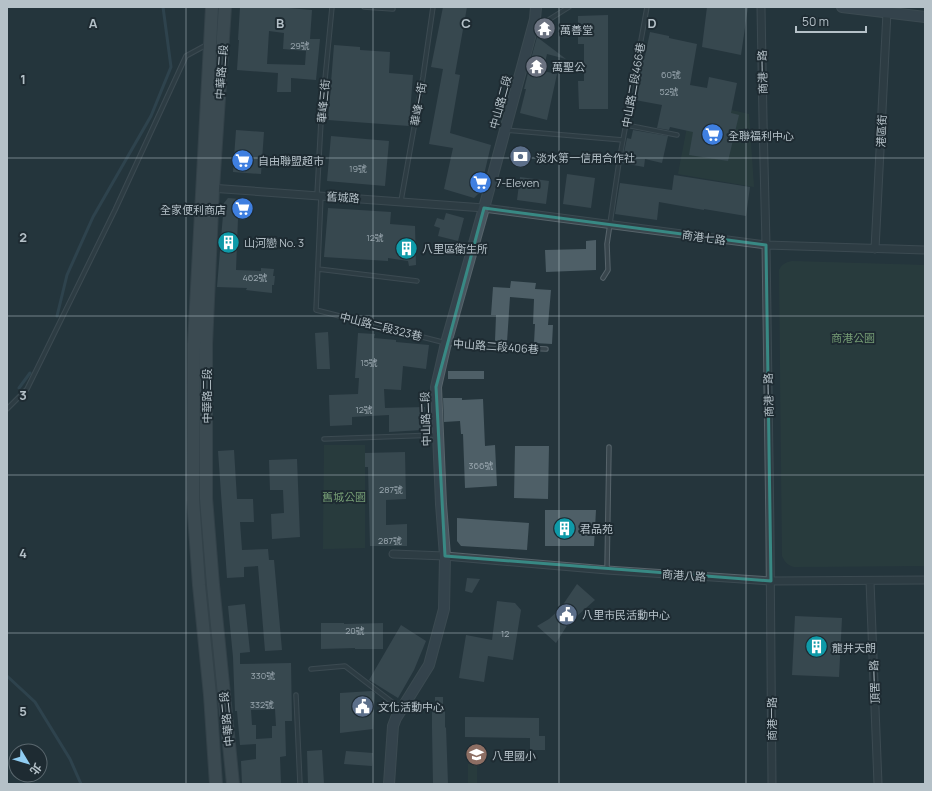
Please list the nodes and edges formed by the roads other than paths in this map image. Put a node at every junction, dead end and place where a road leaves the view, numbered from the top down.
1 (212, 7) edge
2 (225, 7) edge
3 (332, 7) edge
4 (364, 7) edge
5 (433, 7) edge
6 (536, 7) edge
7 (569, 7) edge
8 (647, 7) edge
9 (761, 7) edge
10 (842, 7) edge
11 (393, 9) dead end
12 (887, 12) junction
13 (925, 17) edge
14 (532, 31) junction
15 (216, 42) junction
16 (626, 125) junction
17 (505, 130) junction
18 (677, 135) dead end
19 (623, 140) junction
20 (208, 188) junction
21 (319, 195) junction
22 (401, 201) junction
23 (484, 208) junction
24 (610, 225) junction
25 (766, 245) junction
26 (875, 249) junction
27 (925, 250) edge
28 (318, 269) junction
29 (604, 278) dead end
30 (417, 281) dead end
31 (316, 310) joint
32 (446, 343) junction
33 (546, 349) dead end
34 (7, 409) edge
35 (437, 435) junction
36 (324, 439) dead end
37 (609, 447) dead end
38 (393, 554) dead end
39 (445, 556) junction
40 (607, 570) junction
41 (925, 580) edge
42 (771, 581) junction
43 (870, 581) junction
44 (311, 669) dead end
45 (296, 695) dead end
46 (402, 709) junction
47 (216, 784) edge
48 (233, 784) edge
49 (300, 784) edge
50 (390, 784) edge
51 (772, 784) edge
52 (878, 784) edge

1 - 15 main road, 中華路二段
2 - 15 main road, 中華路二段
3 - 21 lane, 華峰三街
4 - 11 lane
5 - 22 lane, 華峰一街
6 - 14 main road, 中山路二段
7 - 14 lane
8 - 16 lane, 中山路二段466巷
9 - 25 street, 商港一路
10 - 12 main road
12 - 13 main road
12 - 26 street, 港區街
14 - 17 main road, 中山路二段
15 - 20 main road, 中華路二段
15 - 34 lane
16 - 18 lane
16 - 19 lane, 中山路二段466巷
17 - 19 lane, 中山路二段466巷
17 - 23 main road, 中山路二段
19 - 24 lane, 中山路二段466巷
20 - 21 street, 舊城路
20 - 47 main road, 中華路二段
20 - 48 main road, 中華路二段
21 - 22 street, 舊城路
21 - 28 lane, 華峰三街
22 - 23 street, 舊城路
23 - 24 street, 商港七路
23 - 32 main road, 中山路二段
24 - 25 street, 商港七路
24 - 29 lane, 中山路二段466巷
25 - 26 street, 商港七路
25 - 42 street, 商港一路
26 - 27 street, 商港七路
28 - 30 lane
28 - 31 lane, 華峰三街
31 - 32 lane, 中山路二段323巷
32 - 33 lane, 中山路二段406巷
32 - 35 main road, 中山路二段
35 - 36 lane
35 - 39 main road, 中山路二段
37 - 40 lane
38 - 39 street, 商港八路
39 - 40 street, 商港八路
39 - 46 main road, 中山路二段
40 - 42 street, 商港八路
41 - 43 street, 商港八路
42 - 43 street, 商港八路
42 - 51 street, 商港一路
43 - 52 street, 頂罟一路
44 - 46 lane
45 - 49 lane
46 - 50 main road, 中山路二段

